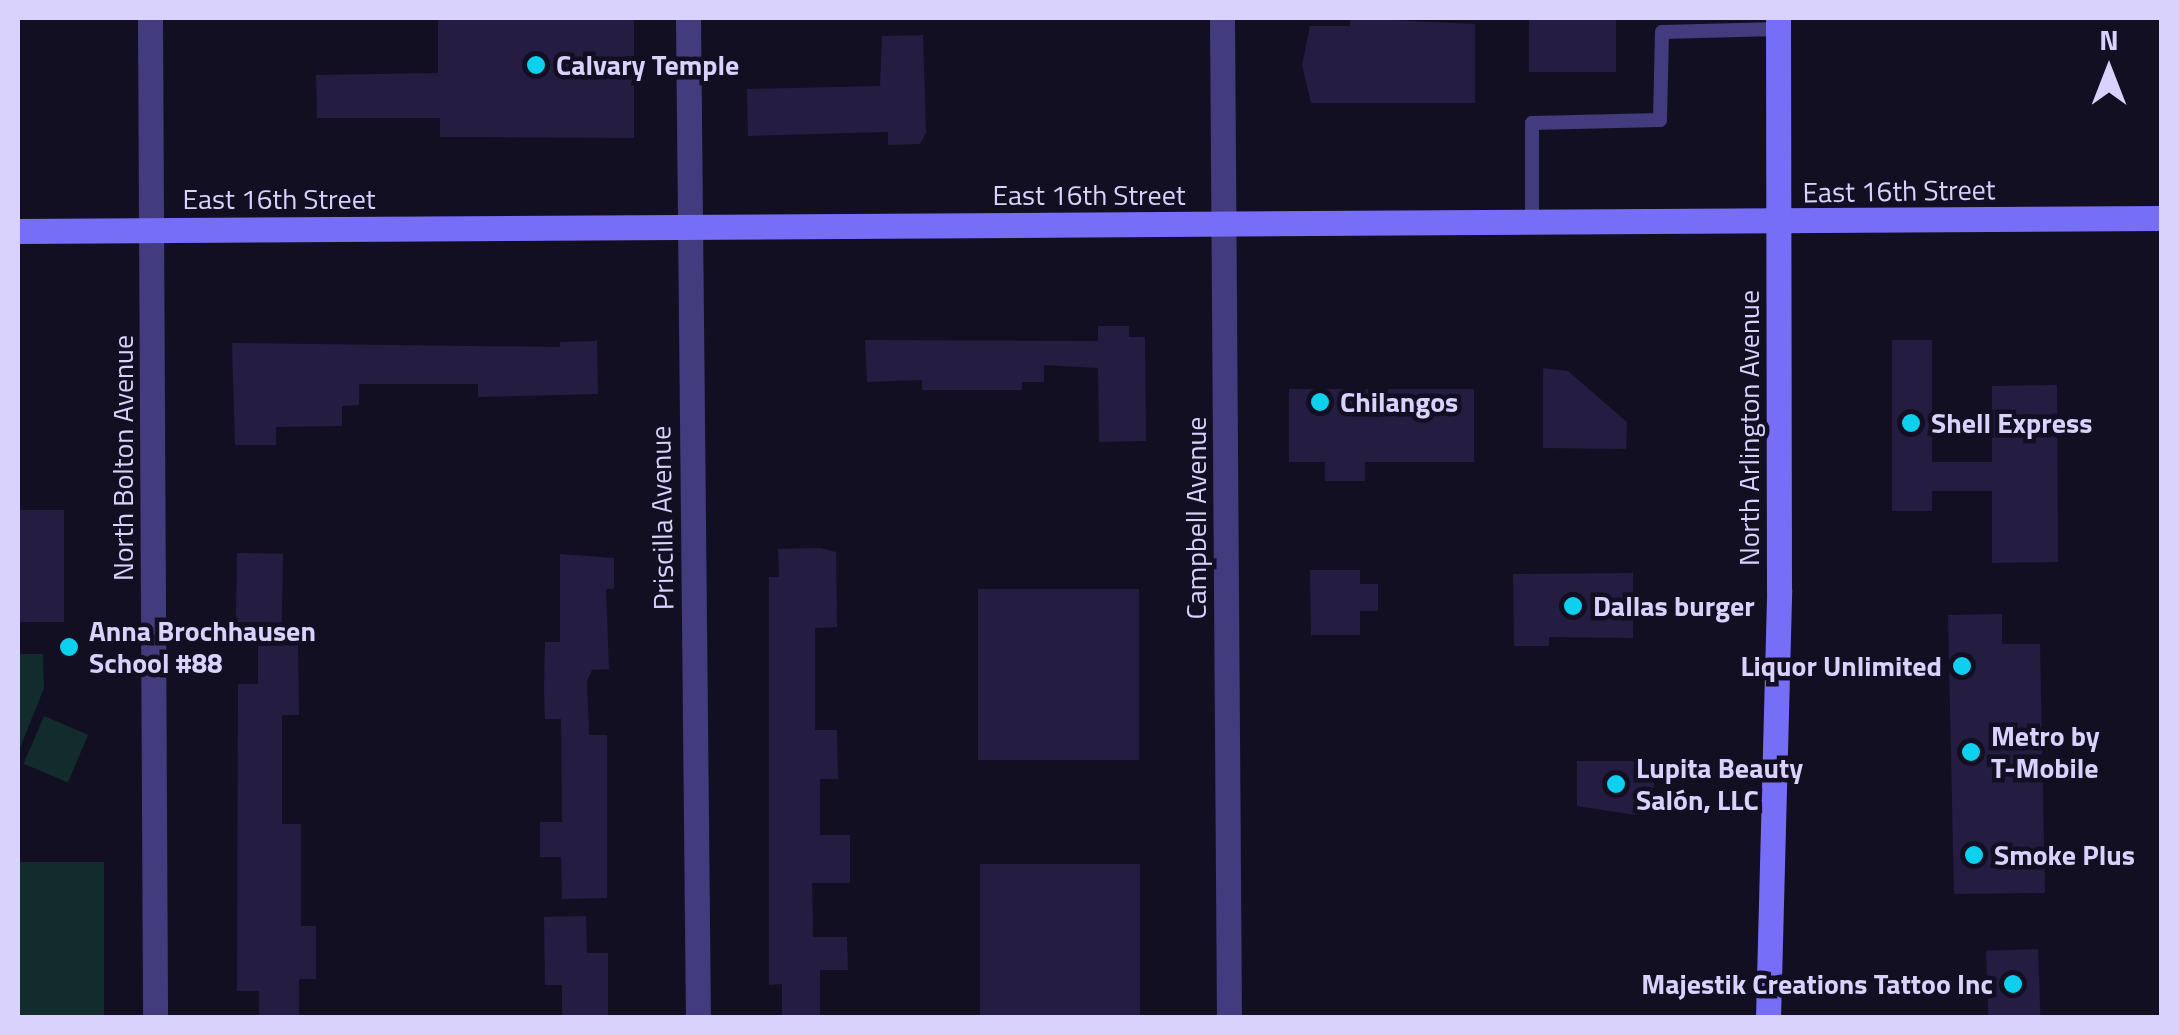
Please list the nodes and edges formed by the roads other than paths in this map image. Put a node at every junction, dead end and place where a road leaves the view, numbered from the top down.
1 (150, 18) edge
2 (688, 18) edge
3 (1222, 18) edge
4 (1778, 23) edge
5 (2162, 218) edge
6 (1532, 222) junction
7 (1780, 222) junction
8 (1224, 224) junction
9 (689, 227) junction
10 (18, 230) edge
11 (152, 230) junction
12 (155, 1018) edge
13 (698, 1018) edge
14 (1230, 1018) edge
15 (1768, 1018) edge

1 - 11 street, North Bolton Avenue
2 - 9 street, Priscilla Avenue
3 - 8 street, Campbell Avenue
4 - 6 lane
4 - 7 main road, North Arlington Avenue
5 - 7 main road, East 16th Street
6 - 7 main road, East 16th Street
6 - 8 main road, East 16th Street
7 - 15 main road, North Arlington Avenue
8 - 9 main road, East 16th Street
8 - 14 street, Campbell Avenue
9 - 11 main road, East 16th Street
9 - 13 street, Priscilla Avenue
10 - 11 main road, East 16th Street
11 - 12 street, North Bolton Avenue

